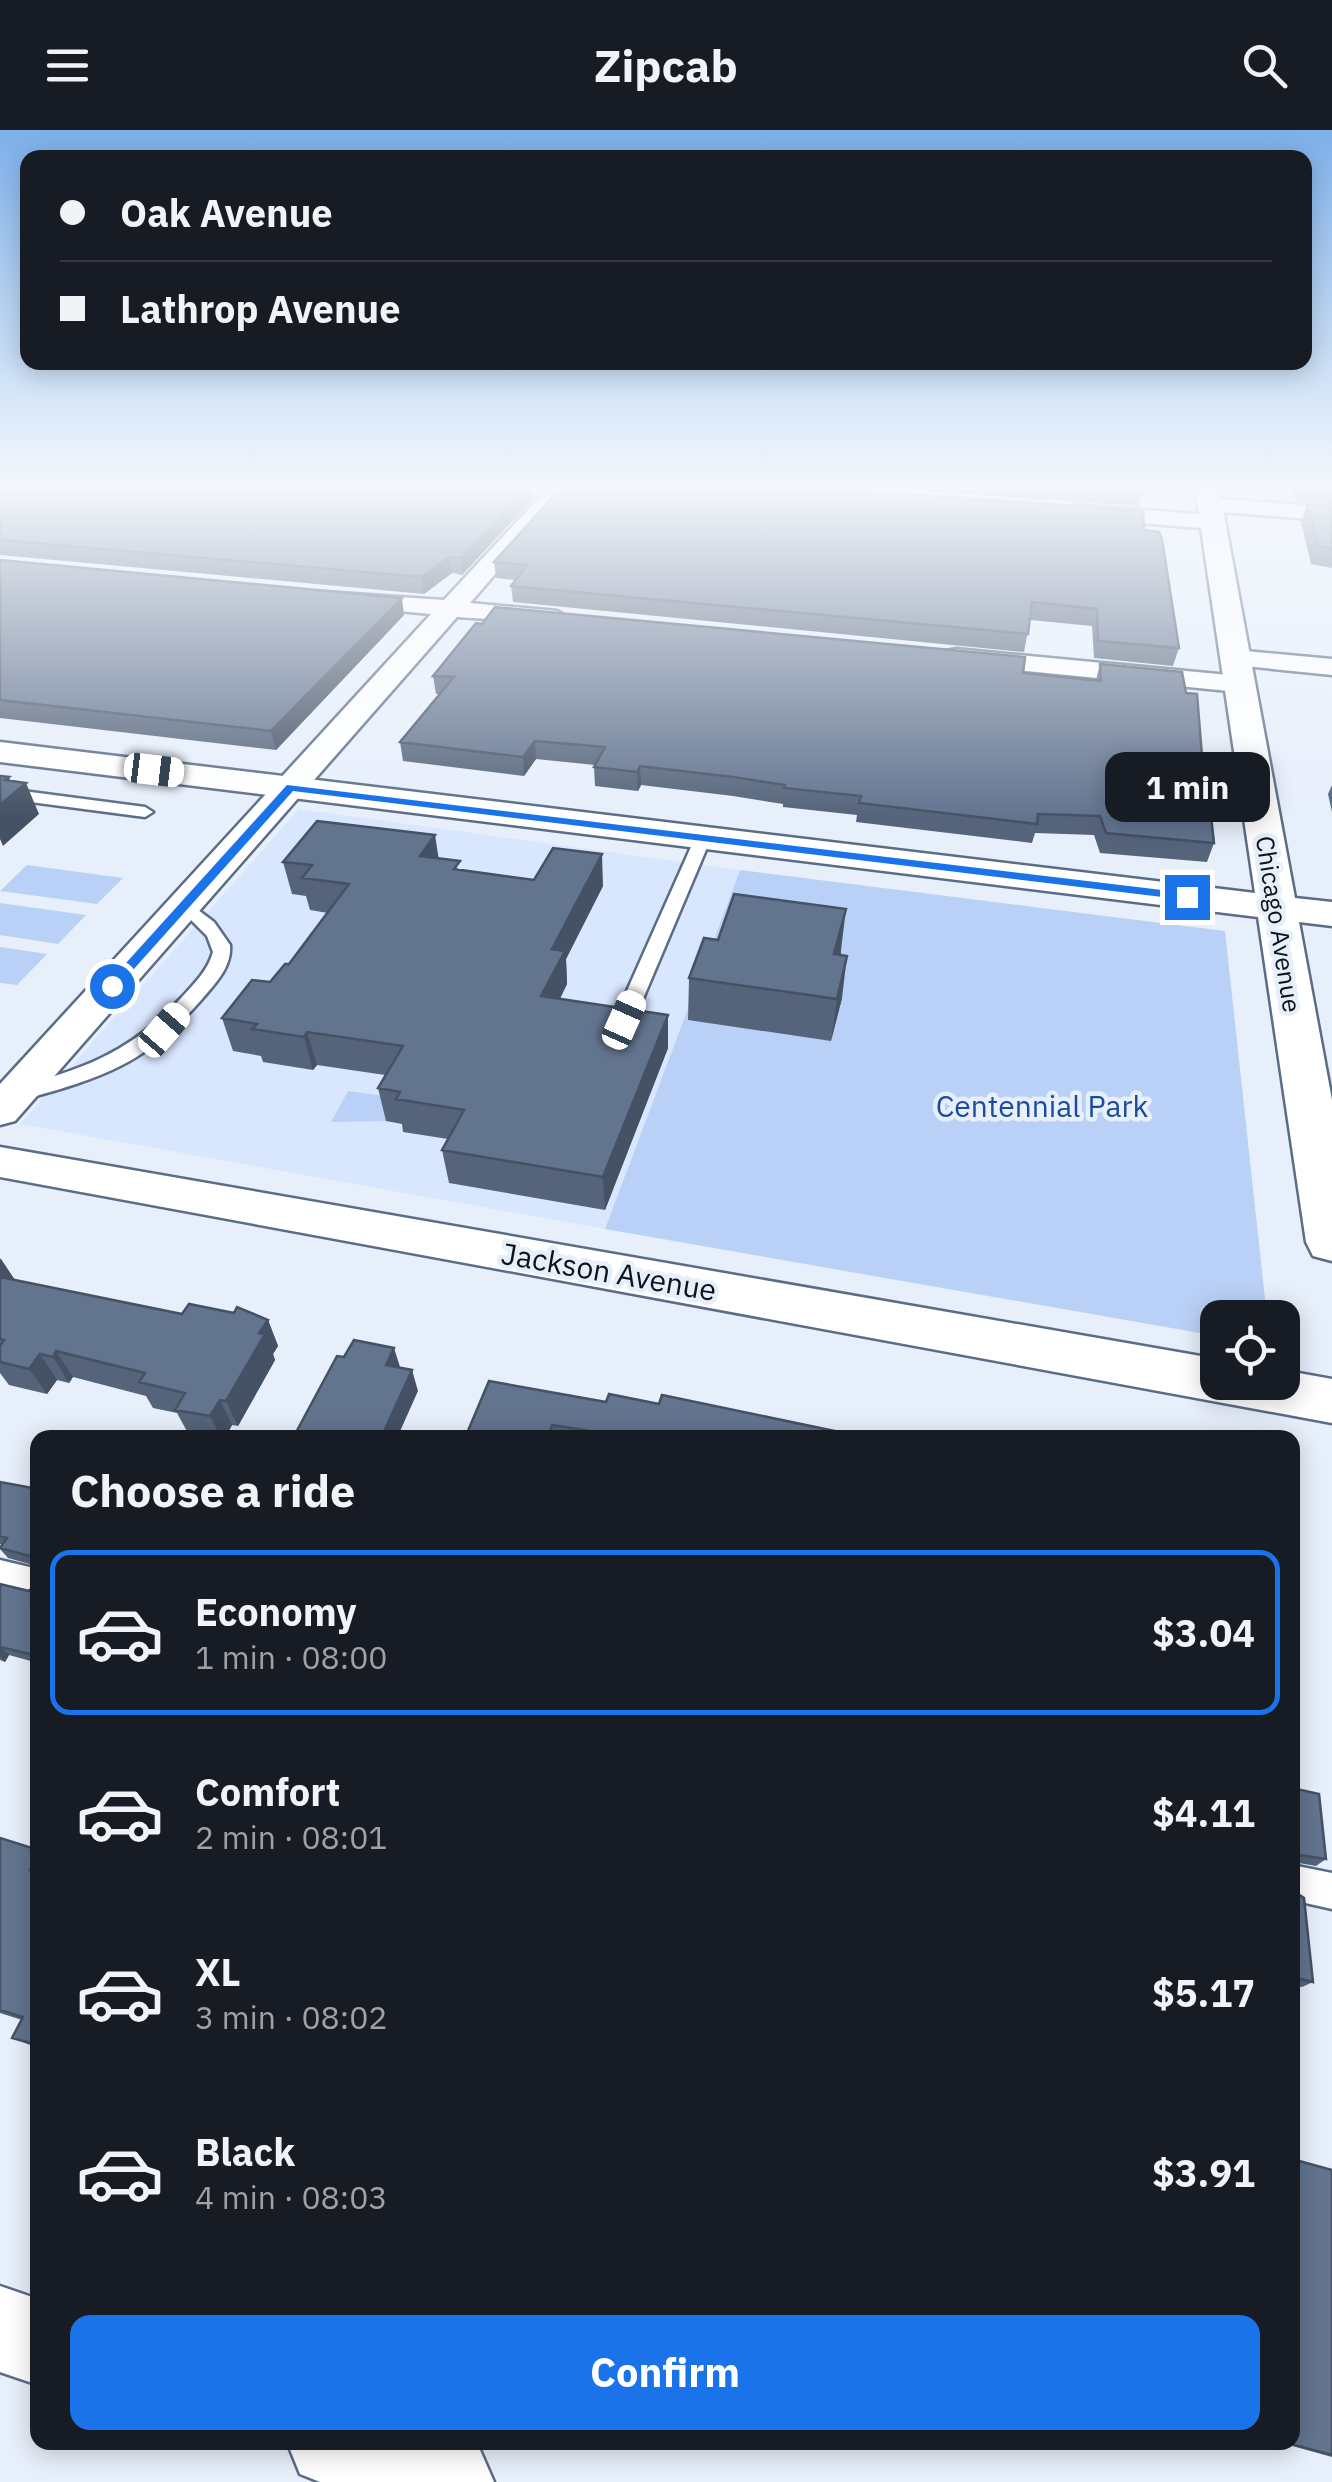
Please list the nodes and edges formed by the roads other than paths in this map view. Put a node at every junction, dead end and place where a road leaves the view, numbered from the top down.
1 (342, 598) edge
2 (460, 598) edge
3 (1225, 598) edge
4 (451, 608) junction
5 (587, 622) edge
6 (936, 655) edge
7 (1332, 667) edge
8 (1237, 671) junction
9 (4, 756) edge
10 (290, 787) junction
11 (0, 793) edge
12 (145, 812) dead end
13 (703, 838) junction
14 (184, 905) junction
15 (1276, 908) junction
16 (1332, 914) edge
17 (624, 1020) edge
18 (7, 1103) edge
19 (0, 1162) edge
20 (1332, 1242) edge
21 (1200, 1377) edge
22 (1300, 1394) edge
23 (1332, 1400) edge
24 (0, 1574) edge
25 (30, 1581) edge
26 (1300, 1884) edge
27 (1332, 1891) edge
28 (0, 2329) edge
29 (30, 2339) edge
30 (355, 2450) edge
31 (448, 2482) edge

1 - 4 street
2 - 4 street
3 - 8 main road, Chicago Avenue
4 - 5 street
4 - 10 street
6 - 8 street
7 - 8 street
8 - 15 main road, Chicago Avenue
9 - 10 main road
10 - 13 main road
10 - 14 street
11 - 12 lane
13 - 15 main road
13 - 17 lane
14 - 18 street
14 - 18 lane
15 - 16 main road
15 - 20 main road, Chicago Avenue
19 - 21 street, Jackson Avenue
22 - 23 street
24 - 25 lane
26 - 27 lane
28 - 29 street
30 - 31 street

